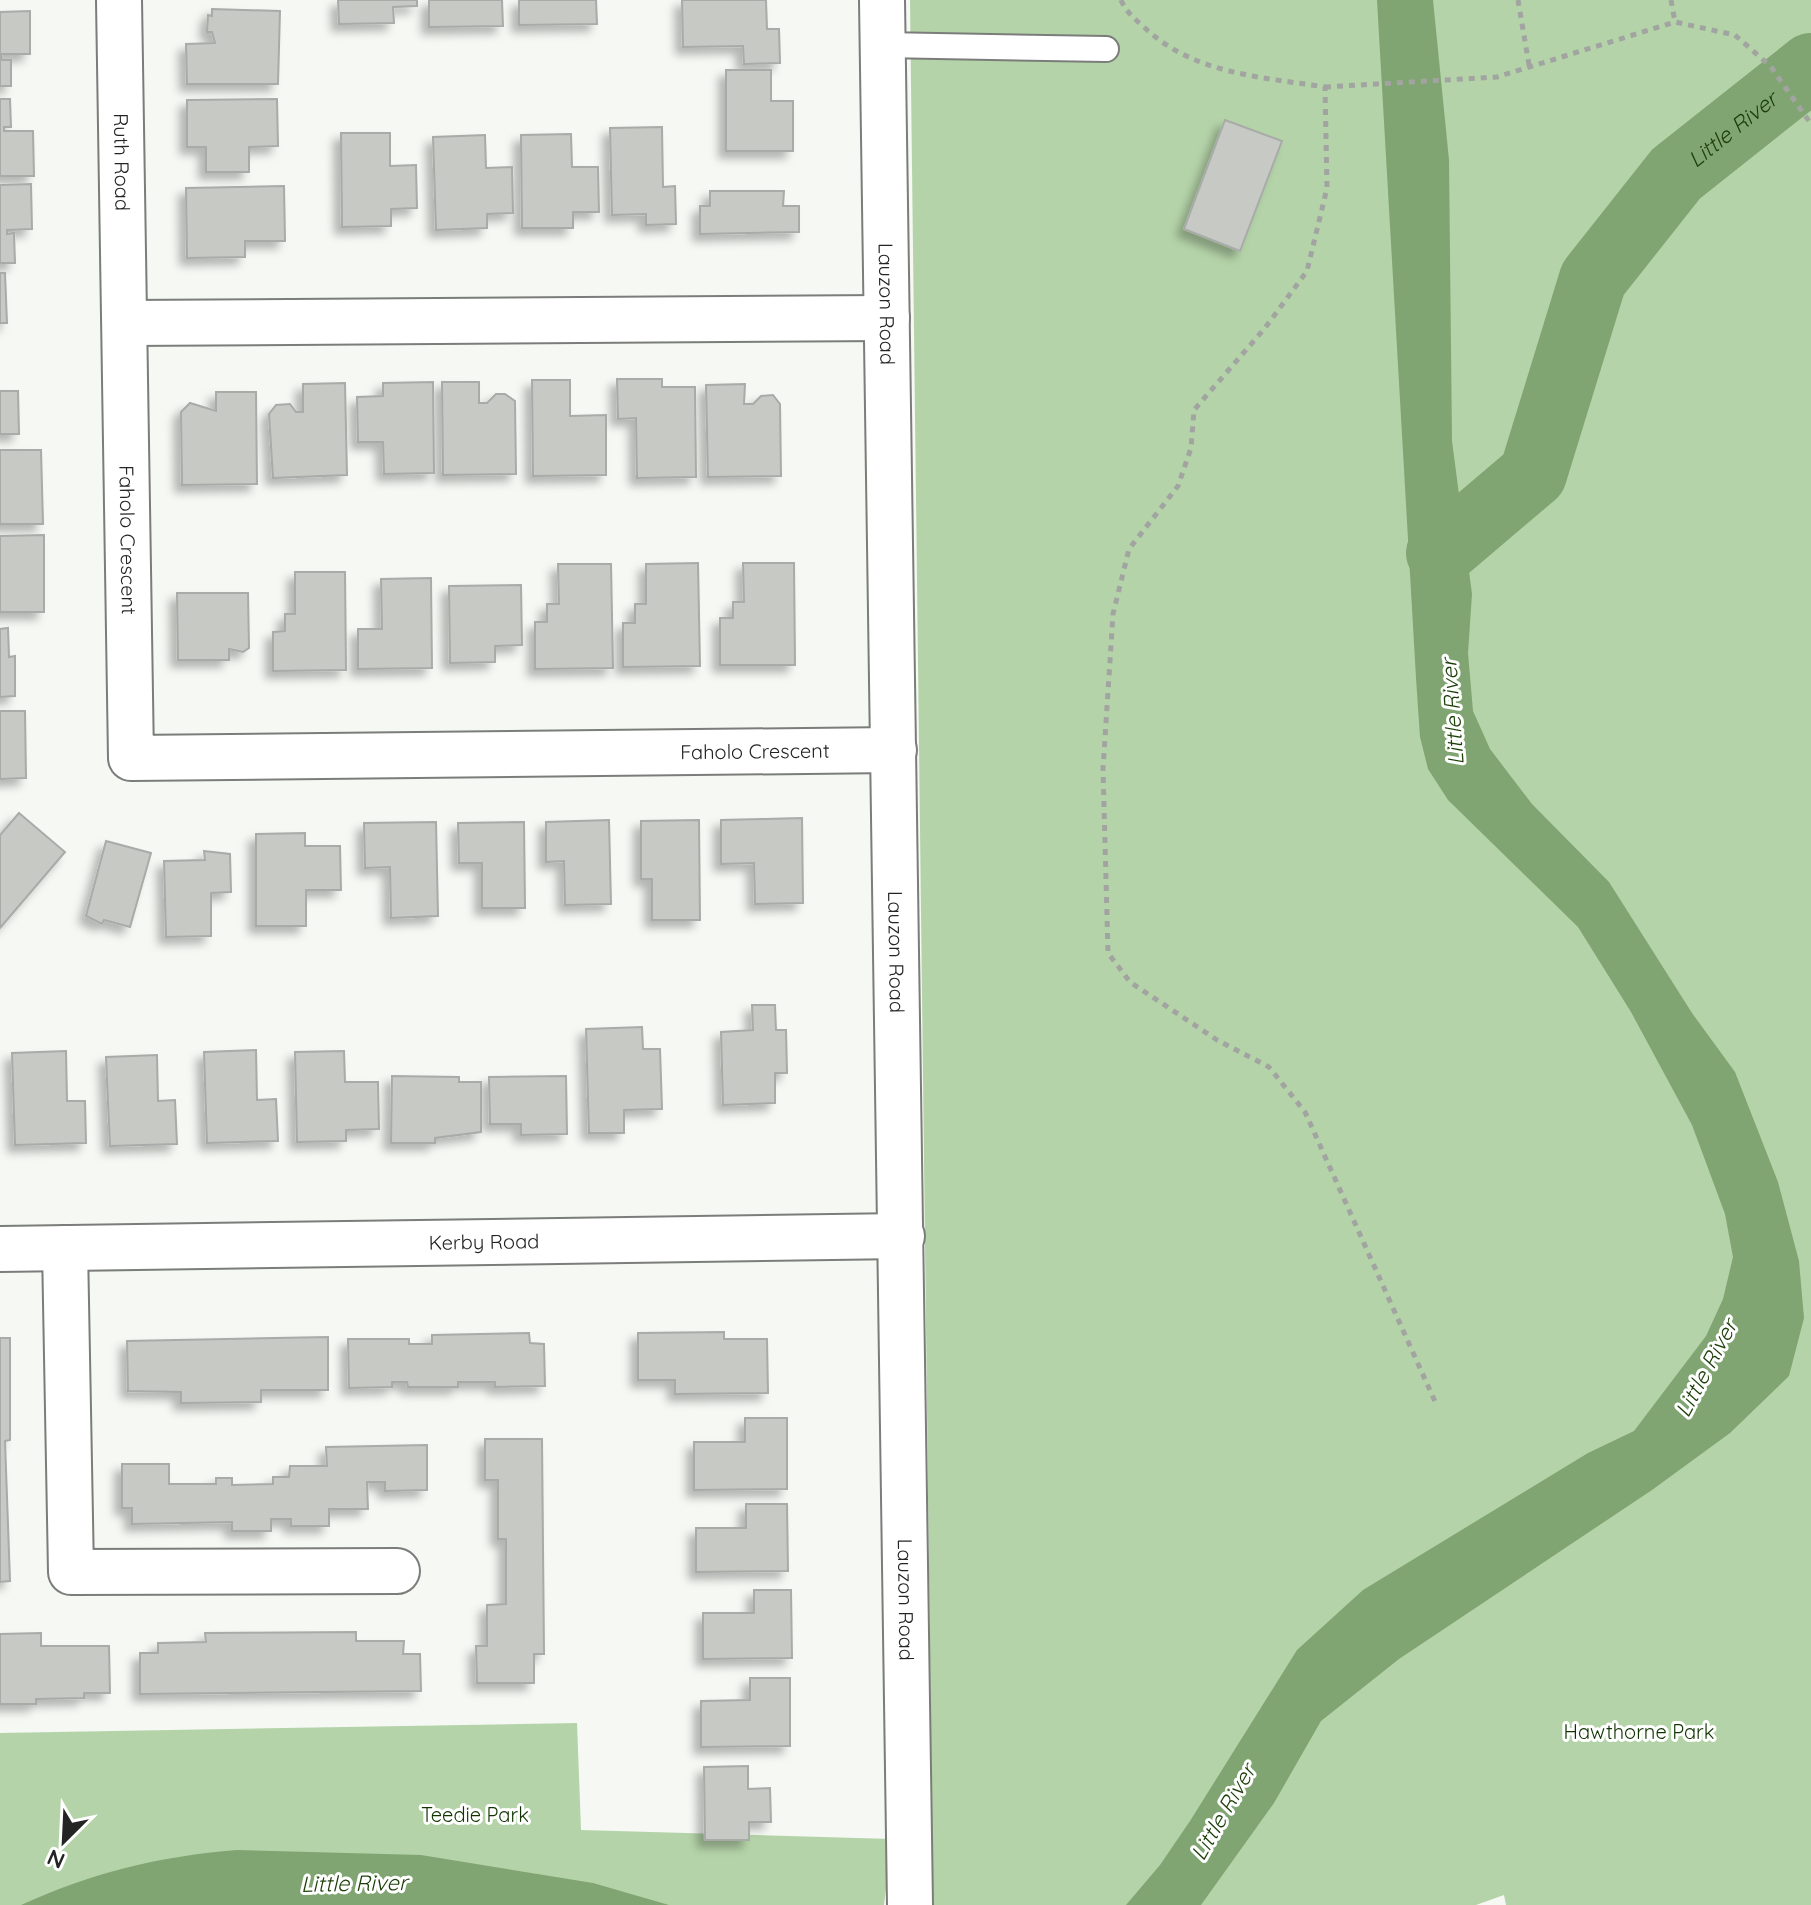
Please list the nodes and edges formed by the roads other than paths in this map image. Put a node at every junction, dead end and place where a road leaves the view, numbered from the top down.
1 (119, 0) edge
2 (882, 0) edge
3 (883, 45) junction
4 (1106, 49) dead end
5 (887, 318) junction
6 (125, 323) junction
7 (894, 750) junction
8 (902, 1236) junction
9 (65, 1248) junction
10 (0, 1249) edge
11 (397, 1571) dead end
12 (910, 1905) edge

1 - 6 street, Ruth Road
2 - 3 street, Lauzon Road
3 - 4 lane
3 - 5 street, Lauzon Road
5 - 6 street
5 - 7 street, Lauzon Road
6 - 7 street, Faholo Crescent
7 - 8 street, Lauzon Road
8 - 9 street, Kerby Road
8 - 12 street, Lauzon Road
9 - 10 street, Kerby Road
9 - 11 street

